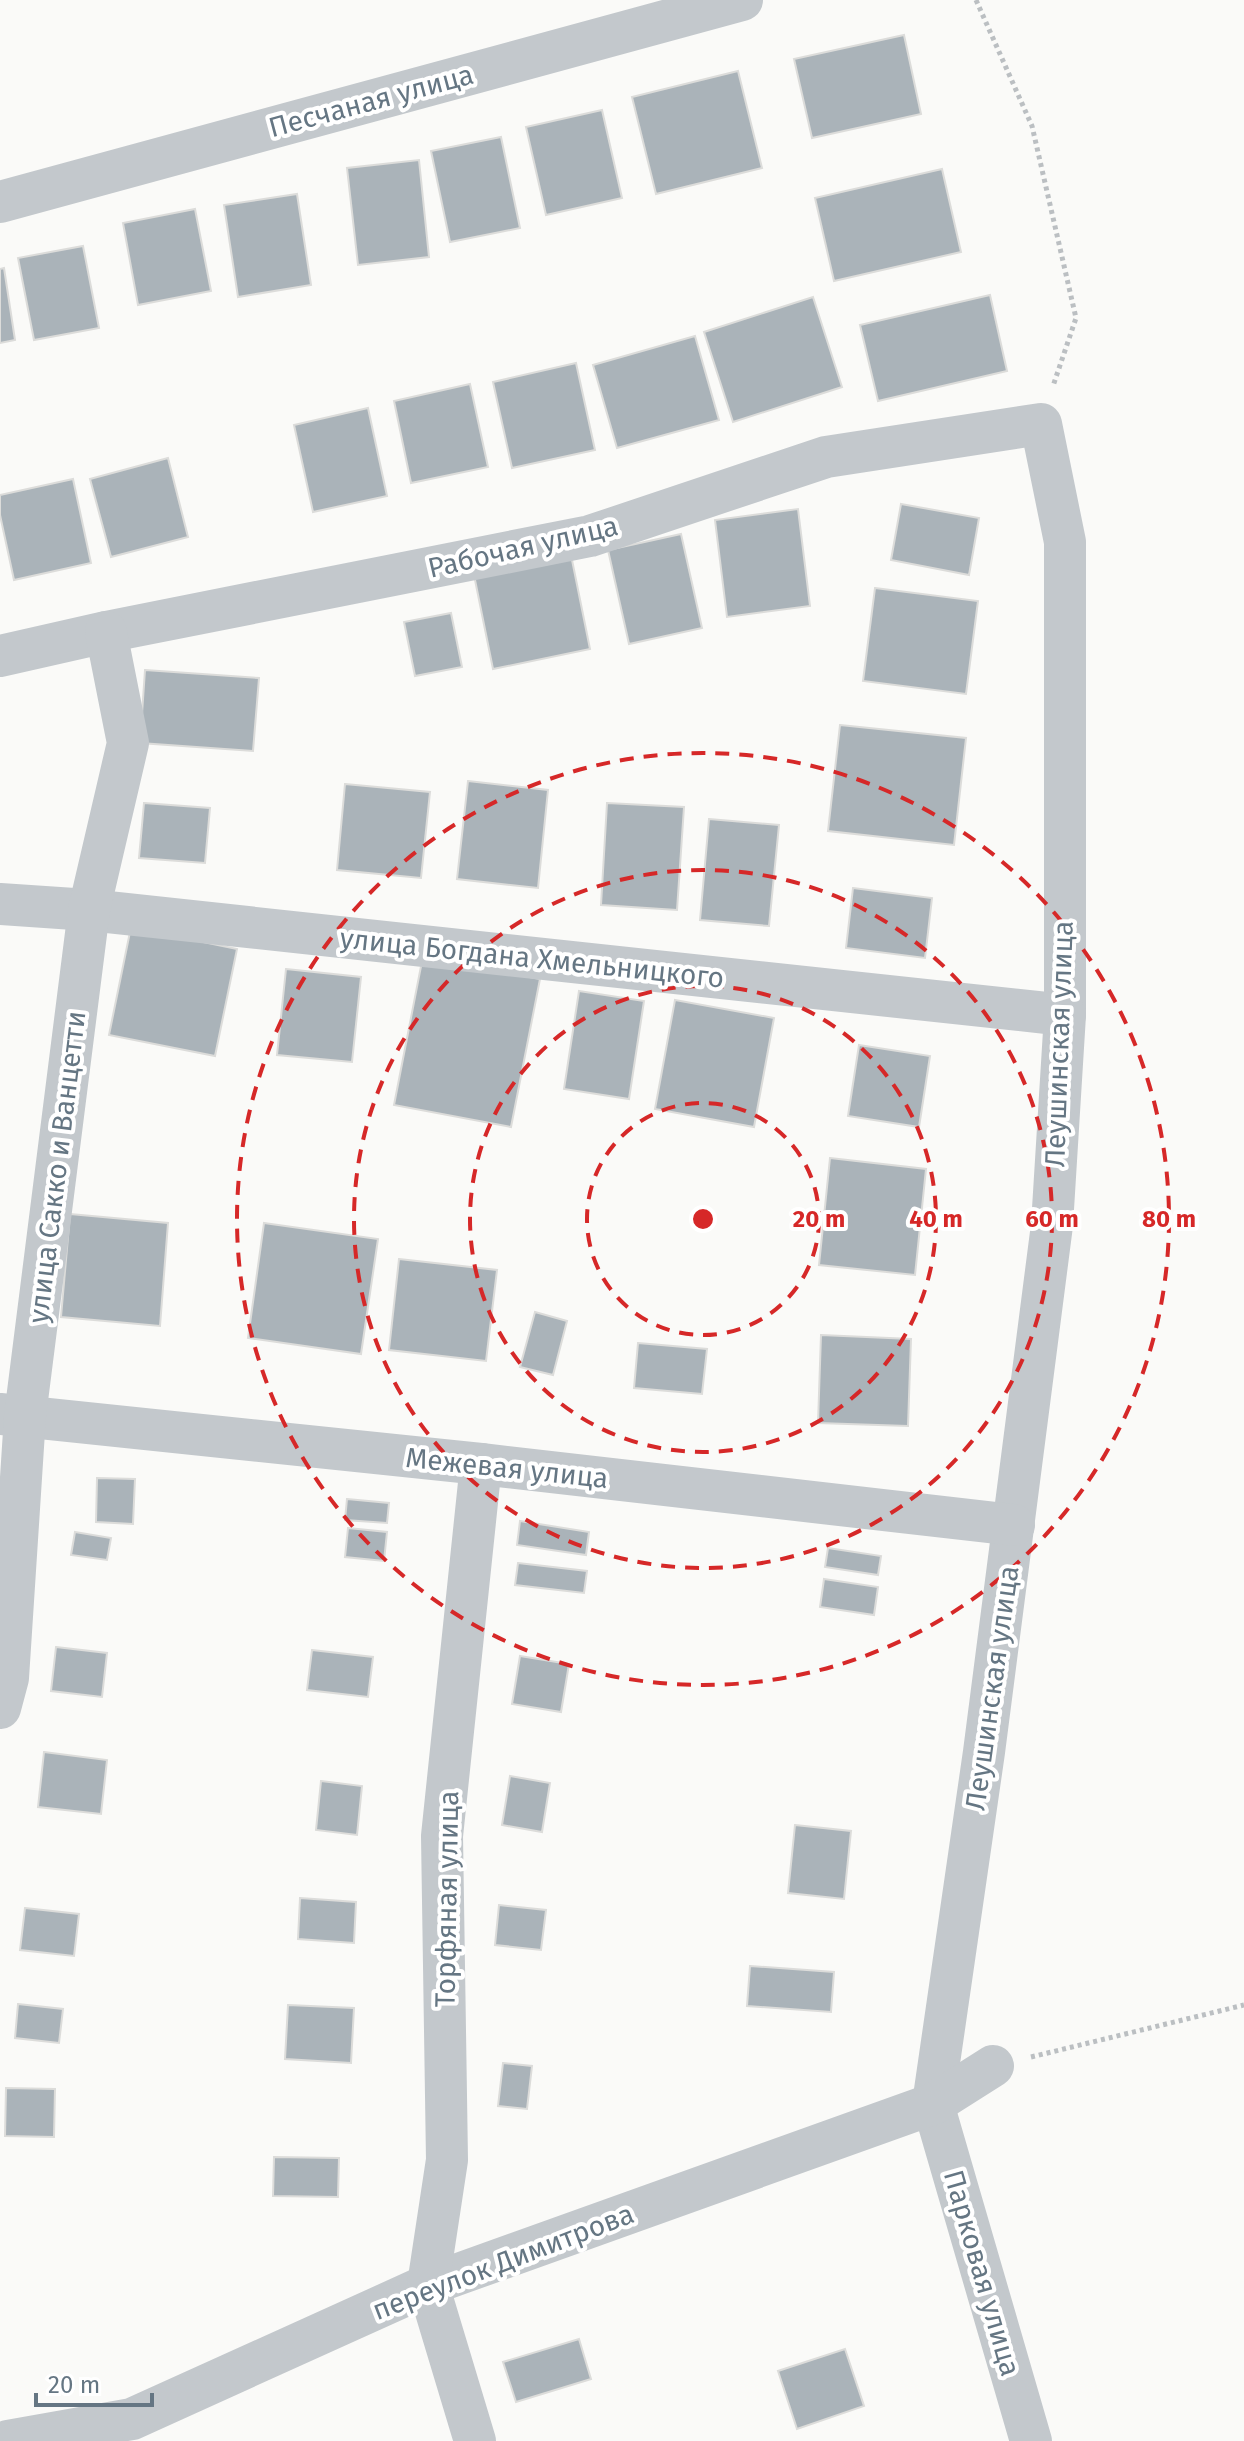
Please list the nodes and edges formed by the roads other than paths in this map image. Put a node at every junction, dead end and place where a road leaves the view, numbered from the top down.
1 (742, 0) edge
2 (0, 202) edge
3 (1041, 424) joint
4 (106, 632) junction
5 (0, 656) edge
6 (0, 904) edge
7 (89, 910) junction
8 (1065, 1015) junction
9 (13, 1415) edge
10 (481, 1464) junction
11 (1014, 1525) junction
12 (0, 1708) edge
13 (993, 2066) road end
14 (933, 2104) junction
15 (428, 2285) junction
16 (8, 2441) edge
17 (475, 2441) edge
18 (1031, 2441) edge

1 - 2 street, Песчаная улица
3 - 4 street, Рабочая улица
3 - 8 street, Леушинская улица
4 - 5 street, Рабочая улица
4 - 7 street, улица Сакко и Ванцетти
6 - 7 street, улица Богдана Хмельницкого
7 - 8 street, улица Богдана Хмельницкого
7 - 9 street, улица Сакко и Ванцетти
8 - 11 street, Леушинская улица
9 - 10 street, Межевая улица
9 - 12 street, улица Сакко и Ванцетти
10 - 11 street, Межевая улица
10 - 15 street, Торфяная улица
11 - 14 street, Леушинская улица
13 - 14 street, переулок Димитрова
14 - 15 street, переулок Димитрова
14 - 18 street, Парковая улица
15 - 16 street, переулок Димитрова
15 - 17 street

